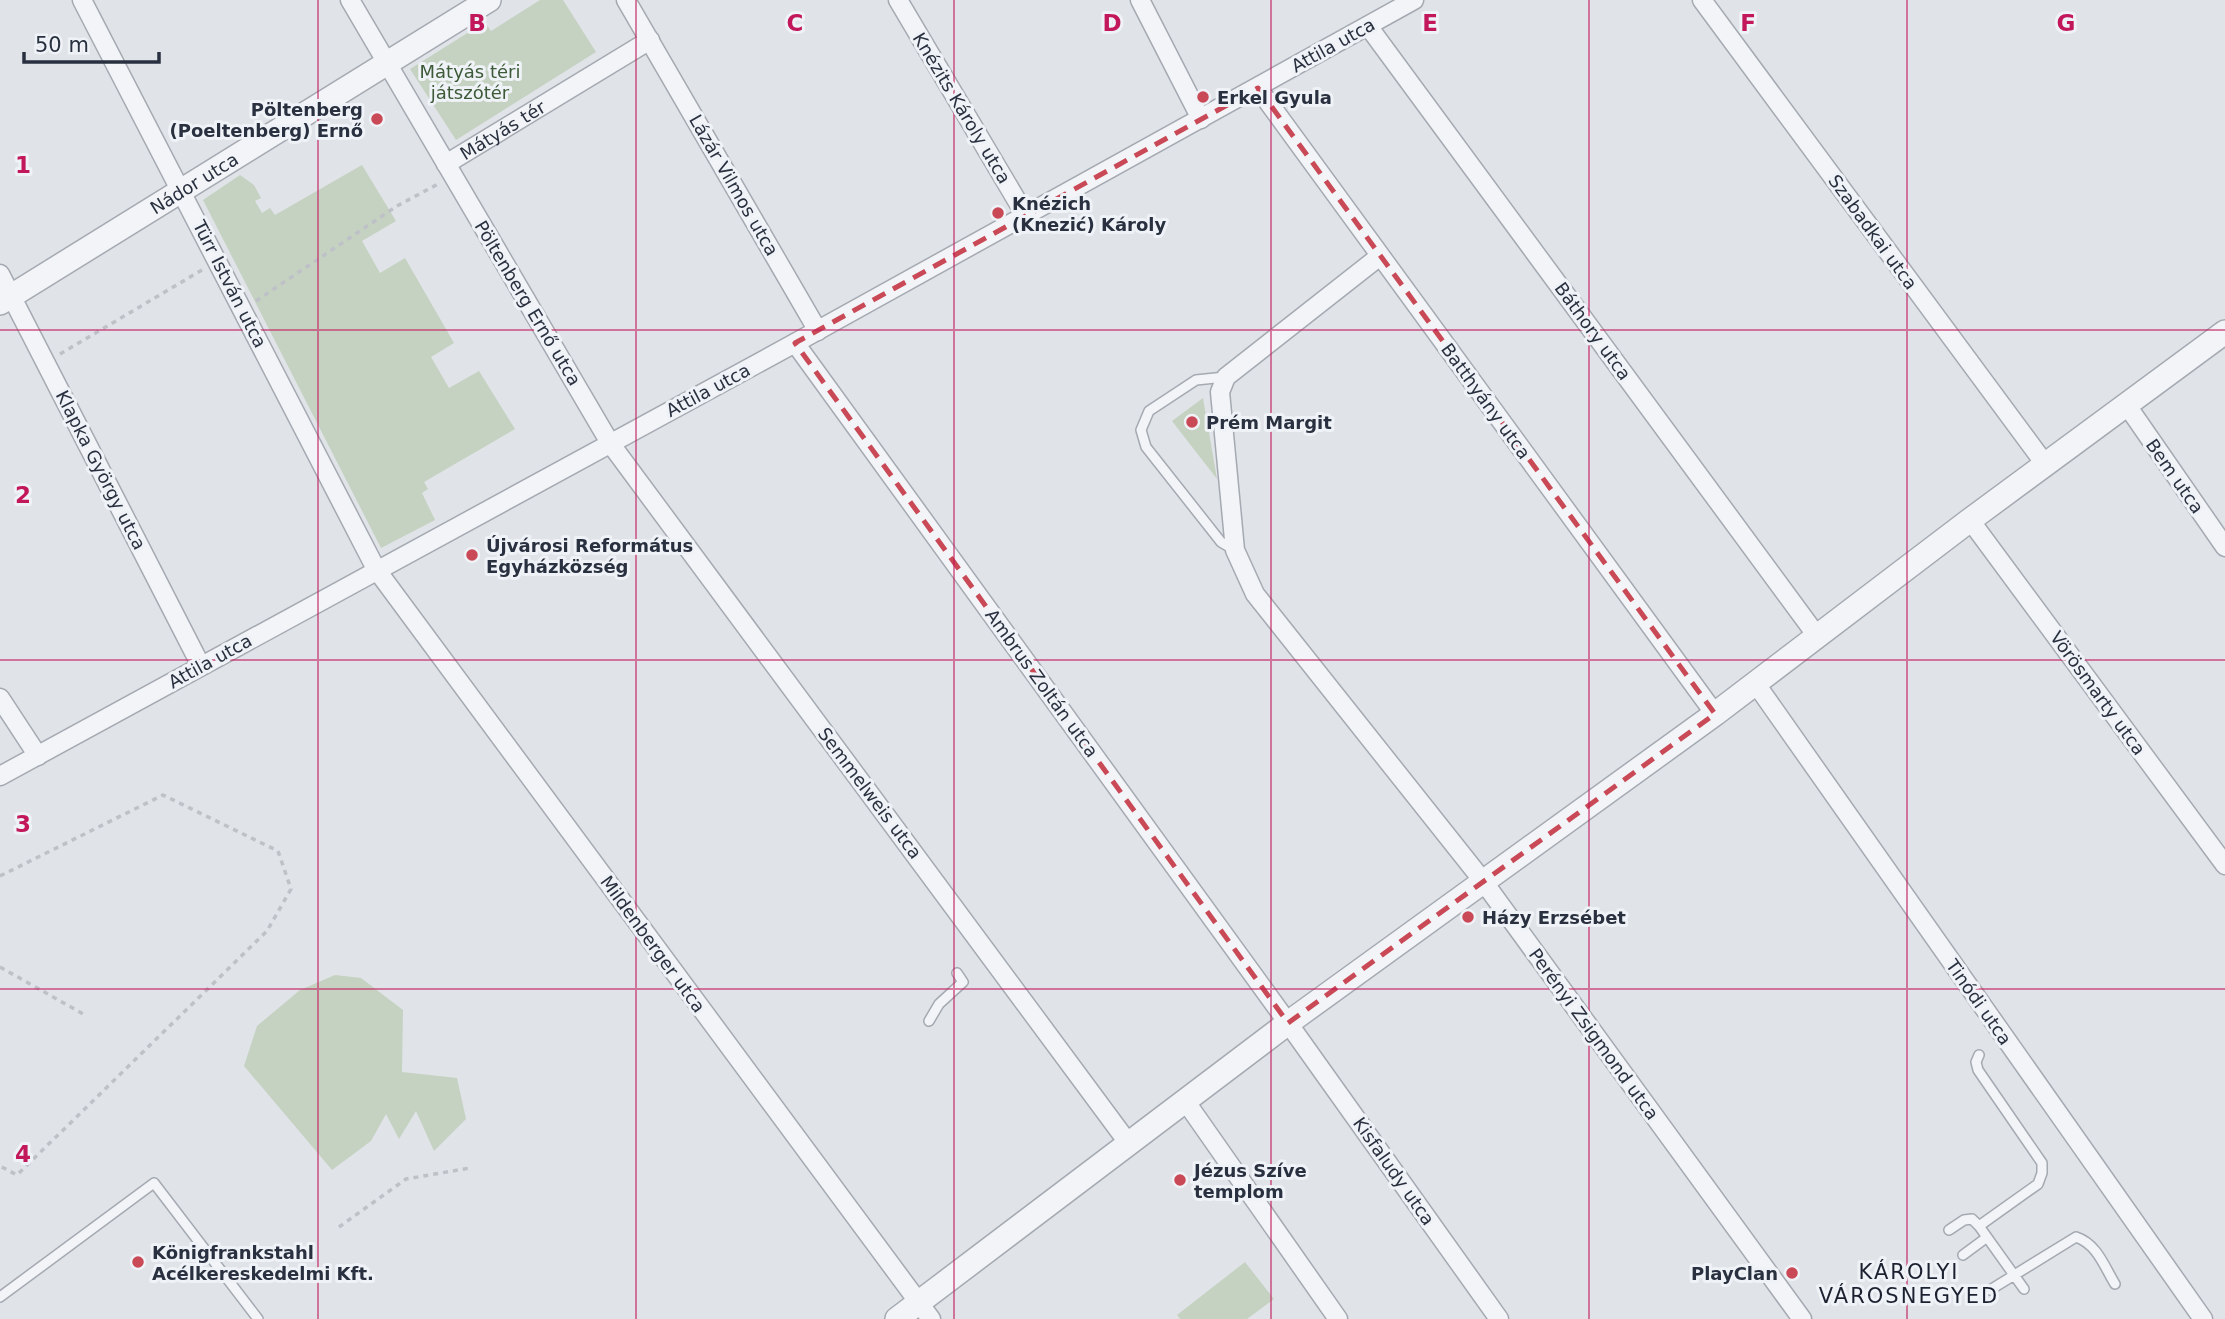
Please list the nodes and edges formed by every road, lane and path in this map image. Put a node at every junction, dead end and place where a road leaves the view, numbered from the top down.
1 (82, 0) edge
2 (350, 0) edge
3 (489, 0) edge
4 (626, 0) edge
5 (898, 0) edge
6 (1140, 0) edge
7 (1414, 0) edge
8 (1702, 0) edge
9 (1368, 26) junction
10 (650, 40) junction
11 (387, 63) junction
12 (1258, 88) junction
13 (1201, 120) junction
14 (450, 170) junction
15 (181, 191) junction
16 (1026, 216) junction
17 (1380, 256) junction
18 (202, 270) dead end
19 (0, 274) edge
20 (6, 300) edge
21 (242, 309) junction
22 (818, 331) junction
23 (2225, 332) edge
24 (795, 343) junction
25 (57, 356) dead end
26 (1226, 377) junction
27 (2126, 404) junction
28 (610, 443) junction
29 (2045, 464) junction
30 (1970, 520) junction
31 (2225, 547) edge
32 (1235, 550) junction
33 (376, 569) junction
34 (1817, 636) junction
35 (201, 666) junction
36 (1756, 684) junction
37 (0, 698) edge
38 (1715, 714) junction
39 (38, 756) junction
40 (0, 776) edge
41 (2225, 865) edge
42 (0, 876) edge
43 (1483, 881) junction
44 (0, 967) edge
45 (957, 973) dead end
46 (85, 1016) dead end
47 (929, 1021) dead end
48 (1288, 1023) junction
49 (1979, 1055) dead end
50 (1186, 1102) junction
51 (1129, 1144) junction
52 (0, 1166) edge
53 (470, 1168) dead end
54 (1979, 1226) junction
55 (339, 1227) dead end
56 (1948, 1230) dead end
57 (1986, 1238) junction
58 (1963, 1255) dead end
59 (2013, 1275) junction
60 (2115, 1284) dead end
61 (2024, 1289) dead end
62 (1990, 1290) dead end
63 (0, 1297) edge
64 (925, 1311) edge
65 (258, 1319) edge
66 (897, 1319) edge
67 (1338, 1319) edge
68 (1499, 1319) edge
69 (1802, 1319) edge
70 (2203, 1319) edge

1 - 15 street, Türr István utca
2 - 11 street
3 - 11 street
4 - 10 street
5 - 16 street, Knézits Károly utca
6 - 13 street
7 - 9 street, Attila utca
8 - 29 street, Szabadkai utca
9 - 12 street, Attila utca
9 - 34 street, Báthory utca
10 - 14 street, Mátyás tér
10 - 22 street, Lázár Vilmos utca
11 - 14 street, Mátyás tér
11 - 15 street, Nádor utca
12 - 13 street, Attila utca
12 - 17 street, Batthyány utca
13 - 16 street, Attila utca
14 - 21 path
14 - 28 street, Pöltenberg Ernő utca
15 - 20 street, Nádor utca
15 - 21 street, Türr István utca
16 - 22 street, Attila utca
17 - 26 street, Perényi Zsigmond utca
17 - 38 street, Batthyány utca
18 - 25 path
19 - 20 street, Klapka György utca
20 - 35 street, Klapka György utca
21 - 33 street, Türr István utca
22 - 24 street, Attila utca
23 - 27 street
24 - 28 street, Attila utca
24 - 48 street, Ambrus Zoltán utca
26 - 32 street, Perényi Zsigmond utca
26 - 32 lane, Perényi Zsigmond utca
27 - 29 street
27 - 31 street, Bem utca
28 - 33 street, Attila utca
28 - 51 street, Semmelweis utca
29 - 30 street
30 - 34 street
30 - 41 street, Vörösmarty utca
32 - 43 street, Perényi Zsigmond utca
33 - 35 street, Attila utca
33 - 64 street, Mildenberger utca
34 - 36 street
35 - 39 street, Attila utca
36 - 38 street
36 - 70 street, Tinódi utca
37 - 39 street
38 - 43 street
39 - 40 street, Attila utca
42 - 52 path
43 - 48 street
43 - 69 street, Perényi Zsigmond utca
44 - 46 path
45 - 47 lane
48 - 50 street
48 - 68 street, Kisfaludy utca
49 - 54 lane
50 - 51 street
50 - 67 street
51 - 64 street
53 - 55 path
54 - 56 lane
54 - 57 lane
57 - 58 lane
57 - 59 lane
59 - 60 lane
59 - 61 lane
59 - 62 lane
63 - 65 lane
64 - 66 street

